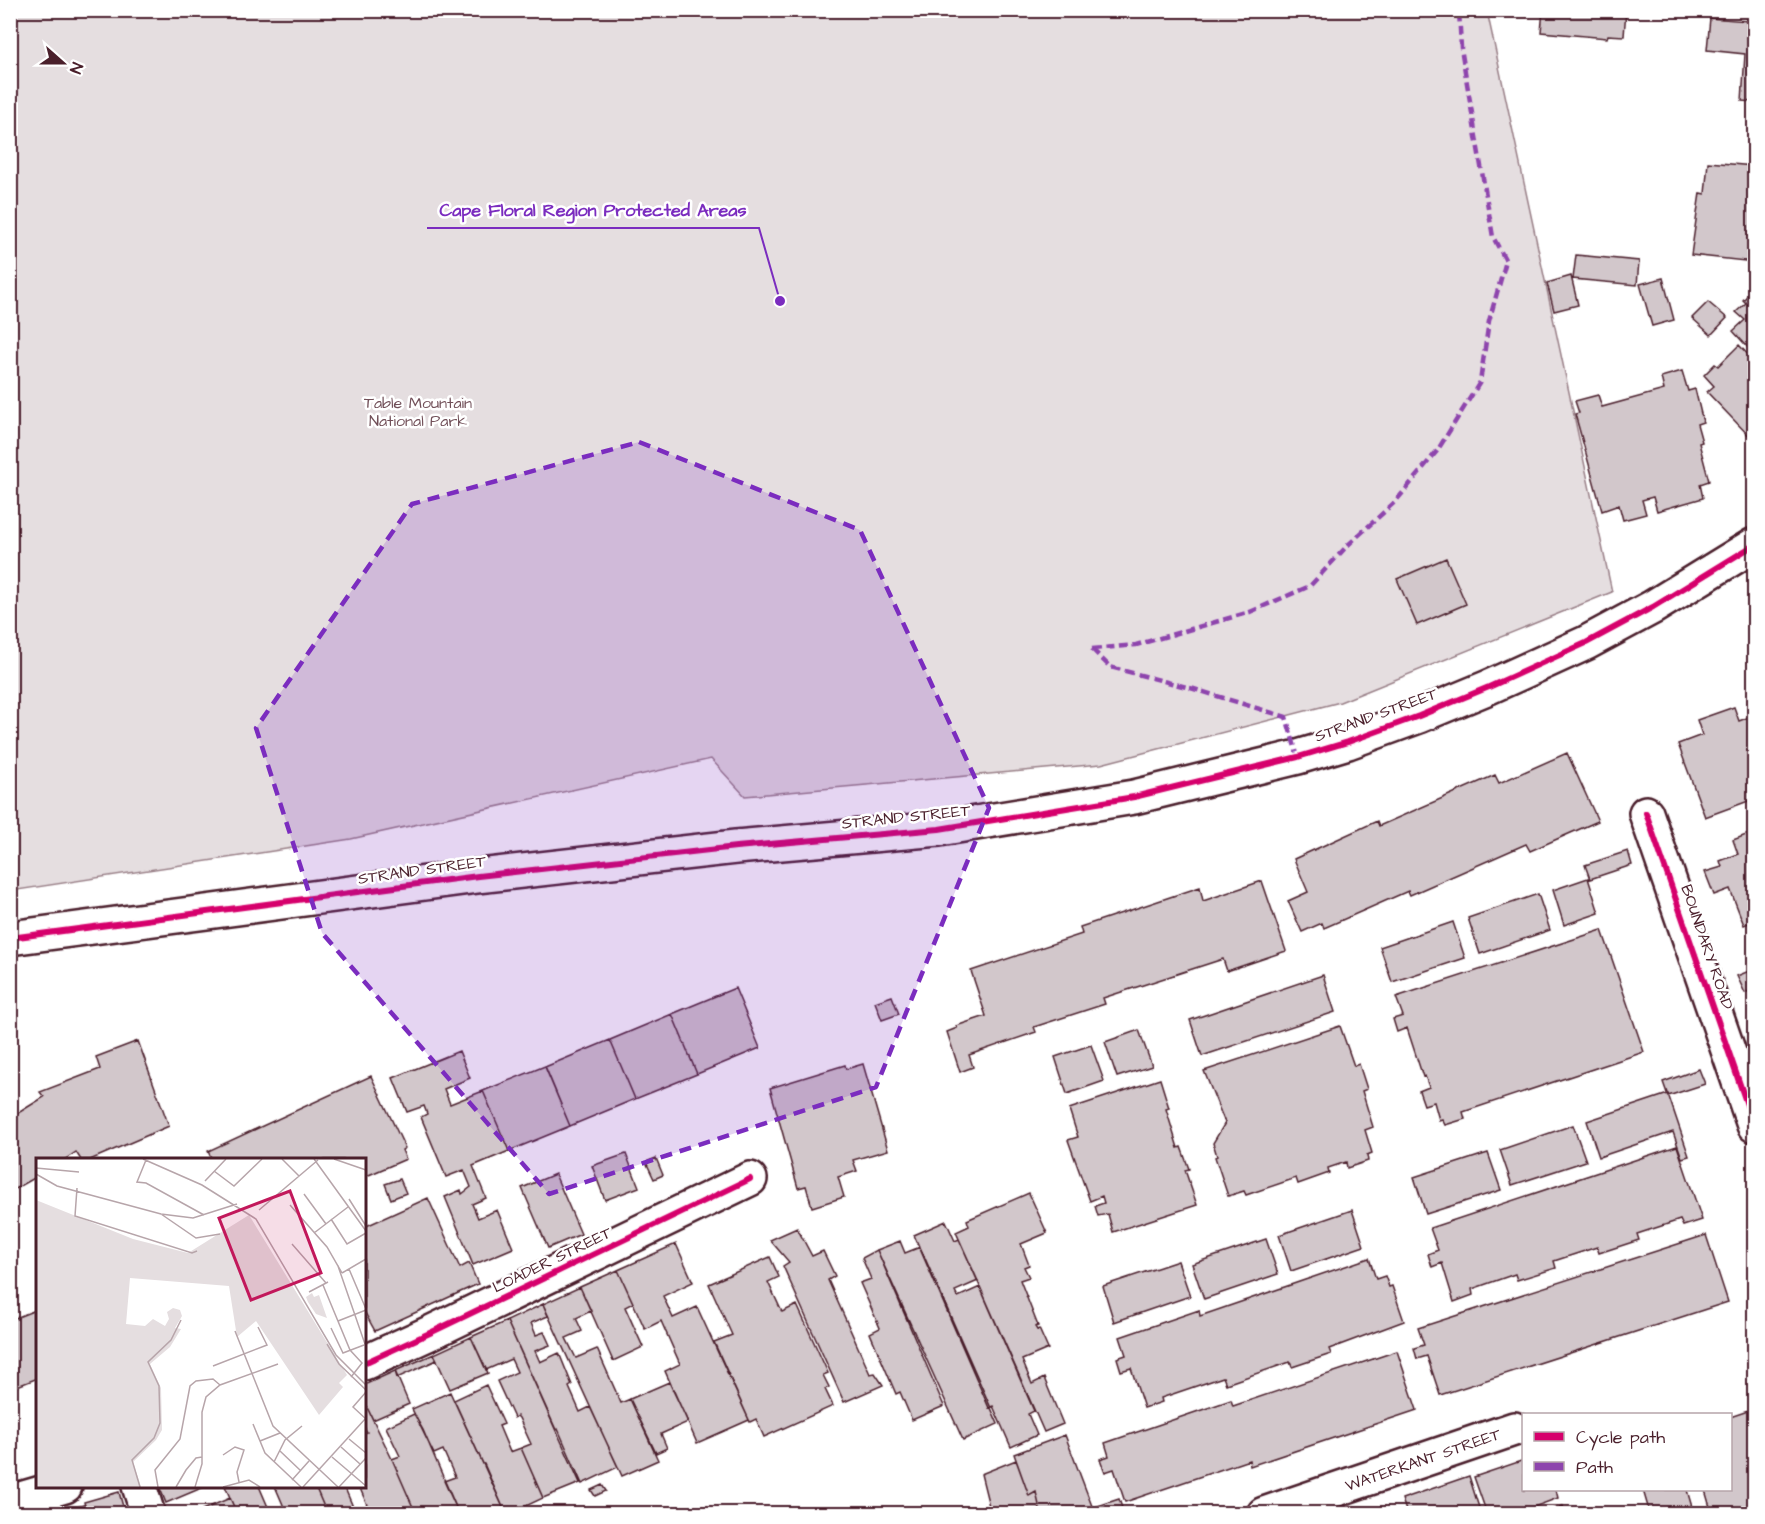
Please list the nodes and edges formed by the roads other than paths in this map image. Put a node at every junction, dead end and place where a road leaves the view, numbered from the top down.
1 (1755, 545) edge
2 (1646, 813) dead end
3 (10, 938) edge
4 (1755, 1125) edge
5 (750, 1179) dead end
6 (366, 1362) edge
7 (1514, 1430) dead end
8 (58, 1488) edge
9 (140, 1488) edge
10 (10, 1502) edge
11 (148, 1514) edge
12 (1264, 1514) edge

1 - 3 street, STRAND STREET
2 - 4 street, BOUNDARY ROAD
5 - 6 street, LOADER STREET
7 - 12 street, WATERKANT STREET
8 - 10 street
9 - 11 street

